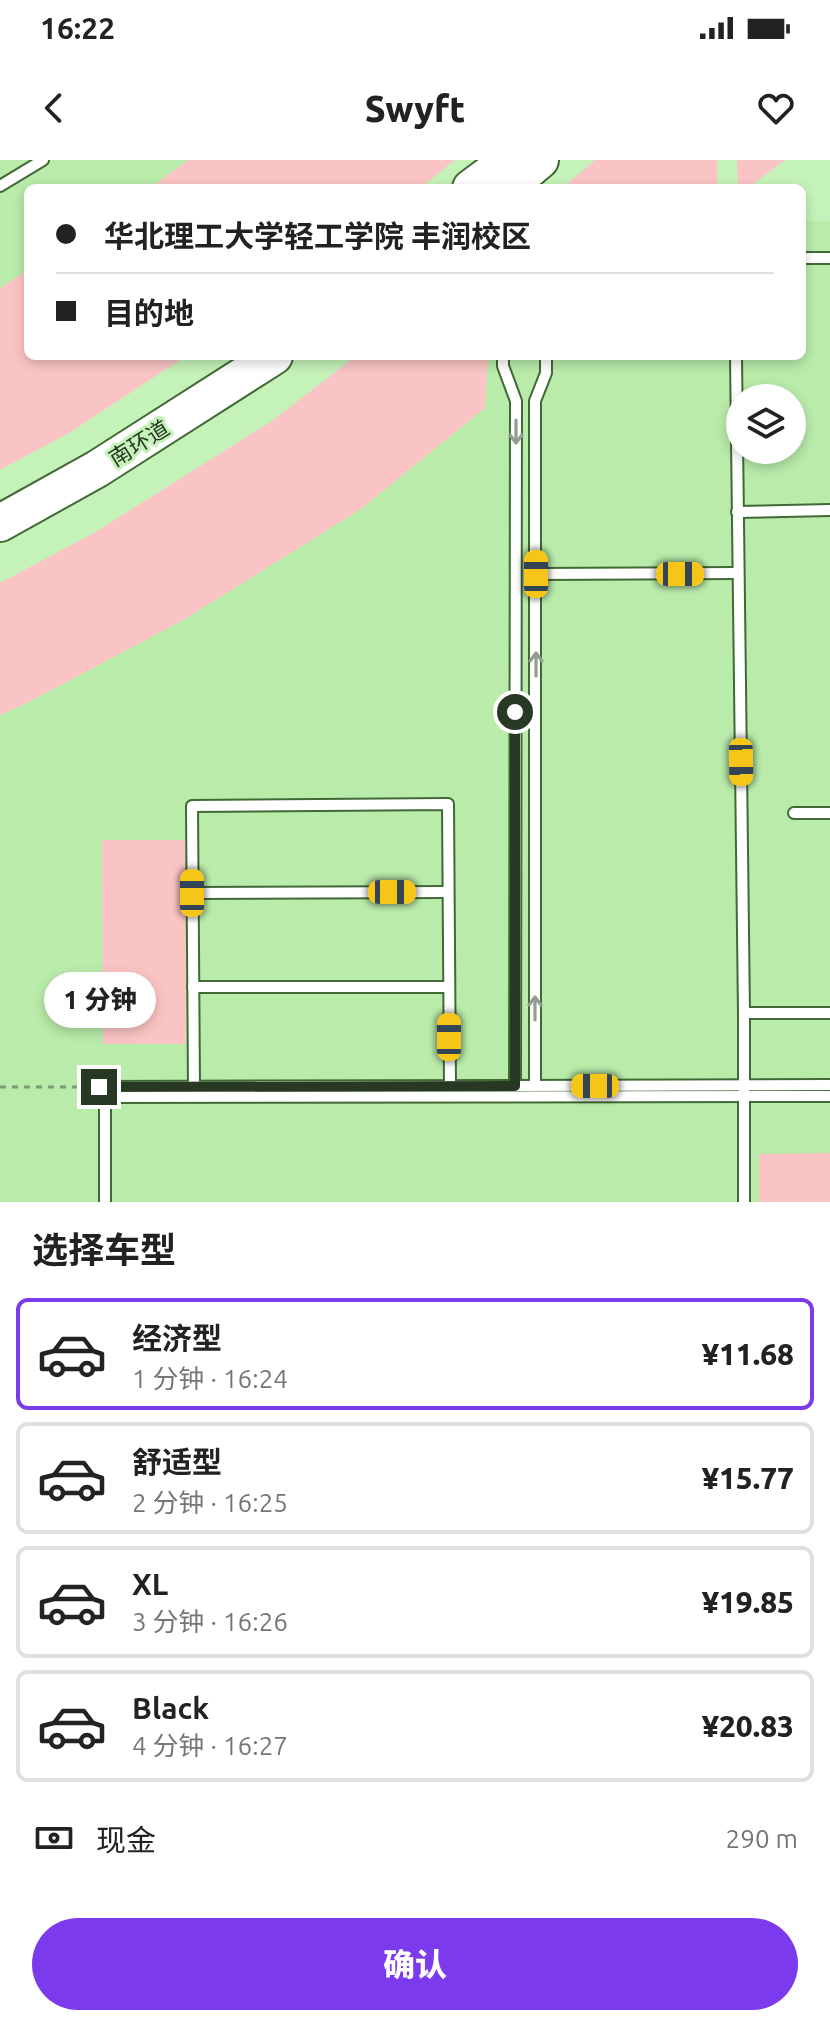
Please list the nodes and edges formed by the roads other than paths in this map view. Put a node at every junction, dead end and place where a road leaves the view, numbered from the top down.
1 (43, 160) edge
2 (524, 171) edge
3 (483, 184) edge
4 (0, 186) edge
5 (806, 258) edge
6 (830, 258) edge
7 (230, 360) edge
8 (268, 360) edge
9 (503, 360) edge
10 (546, 360) edge
11 (736, 360) edge
12 (0, 500) edge
13 (830, 510) edge
14 (737, 512) junction
15 (0, 523) edge
16 (738, 573) junction
17 (536, 574) junction
18 (794, 813) dead end
19 (830, 813) edge
20 (448, 892) junction
21 (192, 893) junction
22 (193, 987) junction
23 (449, 987) junction
24 (744, 1013) junction
25 (830, 1013) edge
26 (830, 1085) edge
27 (450, 1086) junction
28 (515, 1086) junction
29 (535, 1086) junction
30 (194, 1087) junction
31 (743, 1090) junction
32 (102, 1092) junction
33 (830, 1096) edge
34 (105, 1202) edge
35 (744, 1202) edge

1 - 4 lane
2 - 3 highway
5 - 6 lane
7 - 12 highway, 南环道
8 - 15 highway, 南环道
9 -> 28 lane
10 - 17 lane
11 - 14 lane
13 - 14 lane
14 - 16 lane
16 - 17 lane
16 - 24 lane
29 -> 17 lane
18 - 19 lane
20 - 21 lane
20 - 21 lane
20 - 23 lane
21 - 22 lane
22 - 23 lane
22 - 30 lane
23 - 27 lane
24 - 25 lane
24 - 31 lane
26 - 31 lane
27 - 28 lane
27 - 30 lane
28 - 29 lane
29 - 31 lane
30 - 32 lane
31 - 32 lane
31 - 33 lane
31 - 35 lane
32 - 34 lane

